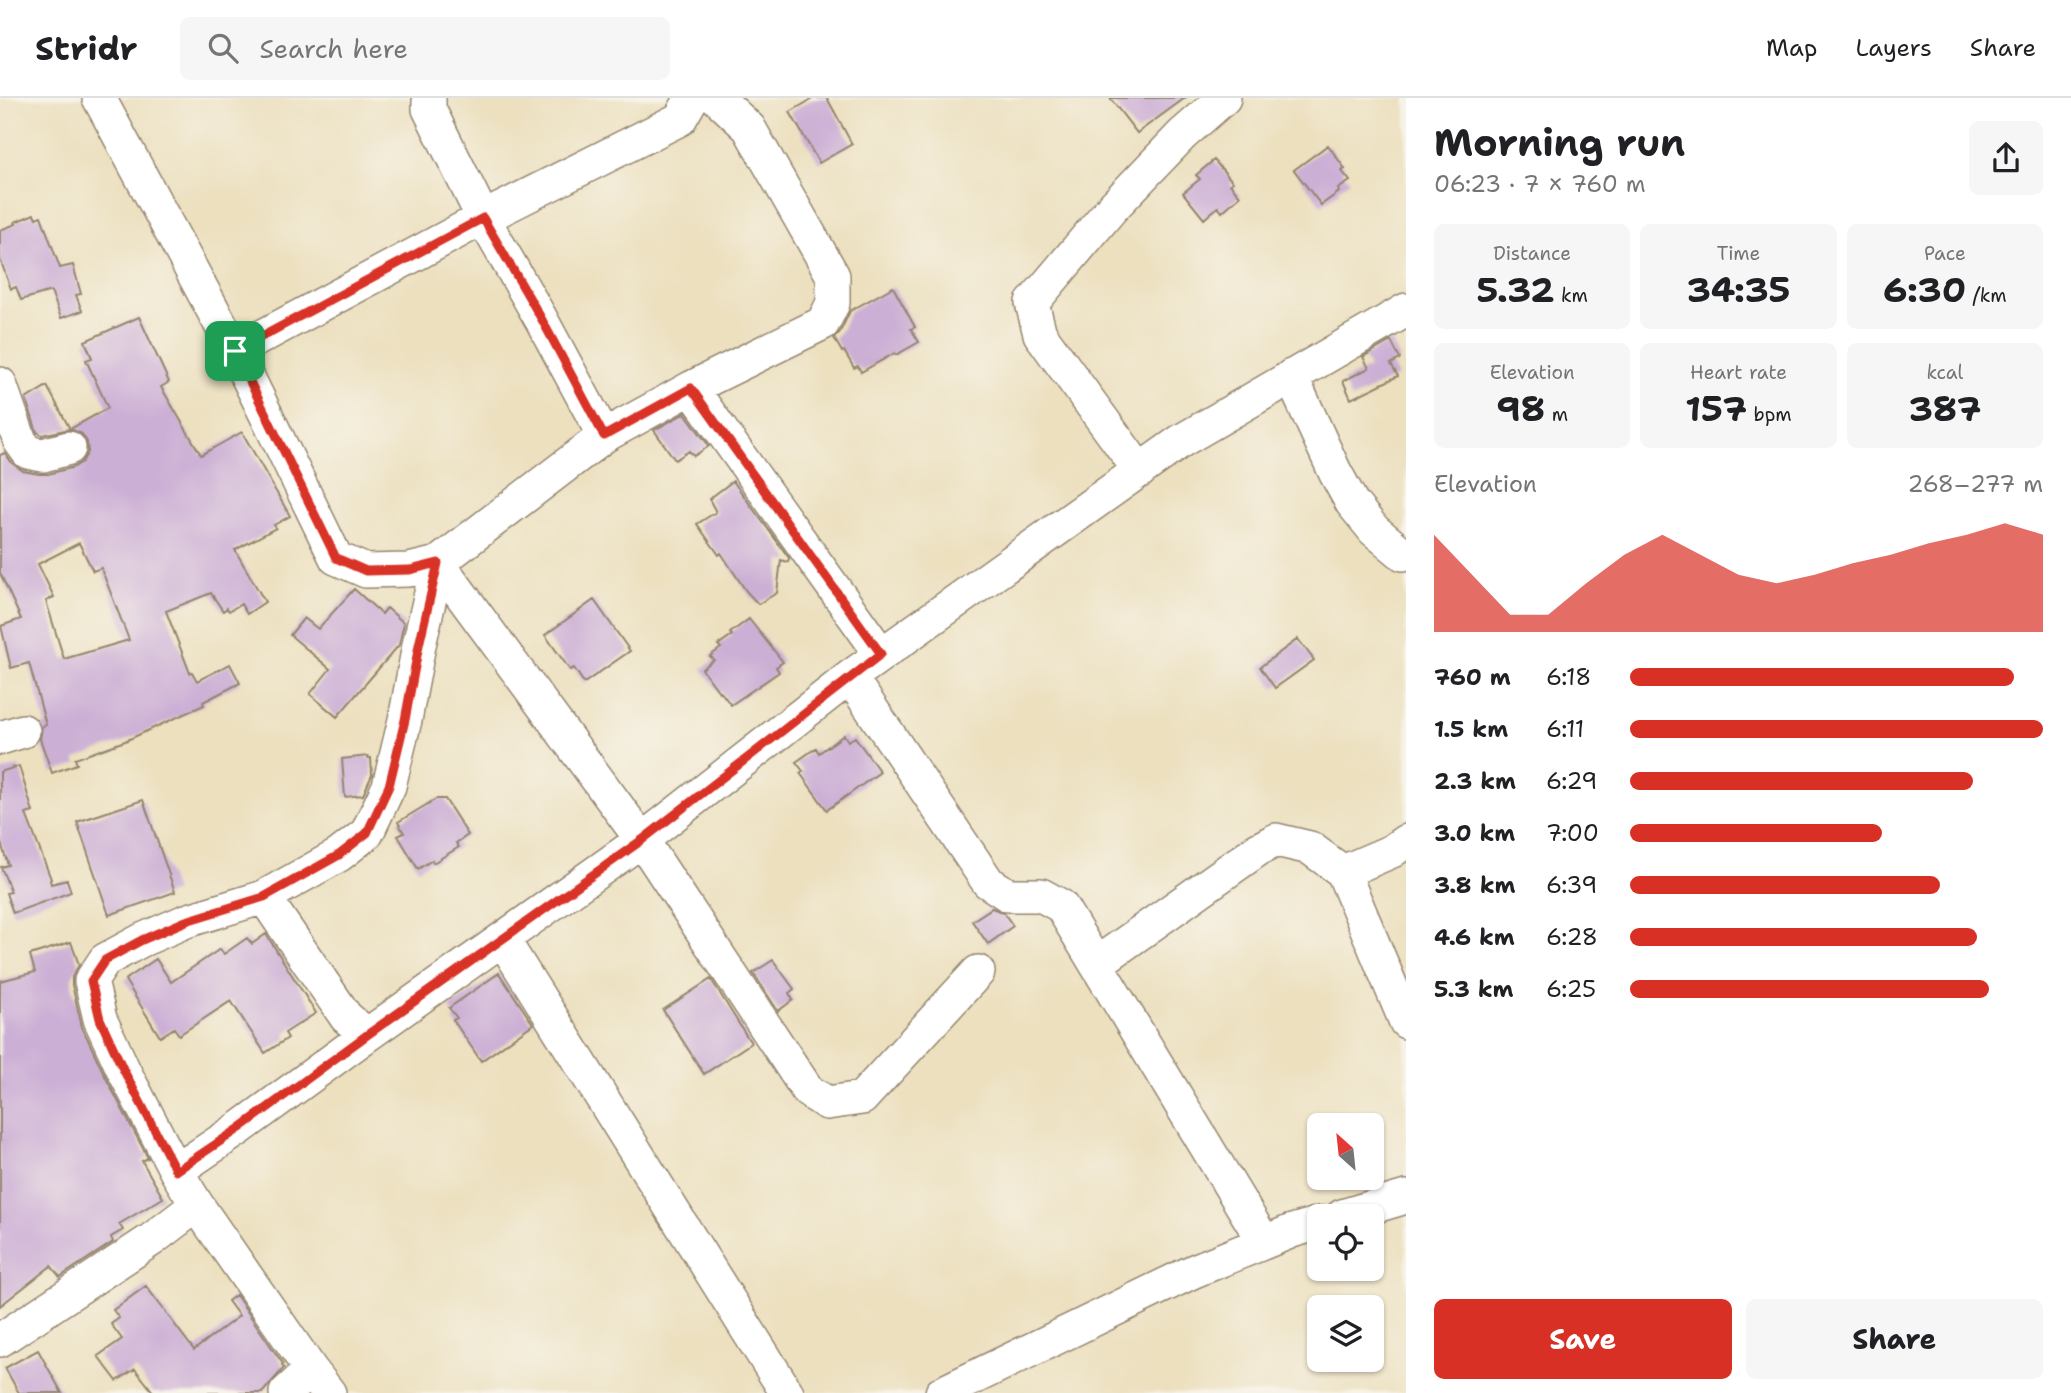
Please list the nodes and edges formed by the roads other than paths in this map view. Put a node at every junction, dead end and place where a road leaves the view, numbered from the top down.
1 (99, 98) edge
2 (429, 98) edge
3 (692, 98) edge
4 (718, 98) edge
5 (1224, 98) edge
6 (483, 218) junction
7 (1406, 310) edge
8 (235, 351) junction
9 (1292, 376) junction
10 (0, 384) edge
11 (691, 388) junction
12 (604, 436) junction
13 (69, 448) dead end
14 (1140, 471) junction
15 (1405, 555) edge
16 (438, 563) junction
17 (881, 654) junction
18 (849, 677) junction
19 (642, 840) junction
20 (1406, 842) edge
21 (1343, 872) junction
22 (264, 897) junction
23 (503, 940) junction
24 (1096, 964) junction
25 (978, 972) dead end
26 (1406, 1022) edge
27 (367, 1035) junction
28 (176, 1171) junction
29 (1406, 1197) edge
30 (1382, 1204) edge
31 (197, 1205) junction
32 (1307, 1227) edge
33 (1264, 1242) junction
34 (0, 1340) edge
35 (320, 1381) edge
36 (285, 1393) edge
37 (787, 1393) edge
38 (942, 1393) edge

1 - 8 street
2 - 6 street
3 - 6 street
4 - 11 street
5 - 14 street
6 - 8 street
6 - 12 street
7 - 9 street
8 - 16 street
9 - 14 street
9 - 15 street
10 - 13 street
11 - 12 street
11 - 17 street
12 - 16 street
14 - 17 street
16 - 19 street
16 - 22 street
17 - 18 street
18 - 19 street
18 - 24 street
19 - 23 street
19 - 25 street
20 - 21 street
21 - 24 street
21 - 26 street
22 - 27 street
22 - 28 street
23 - 27 street
23 - 37 street
24 - 33 street
27 - 28 street
28 - 31 street
29 - 30 street
31 - 34 street
31 - 35 street
32 - 33 street
33 - 38 street
35 - 36 street

